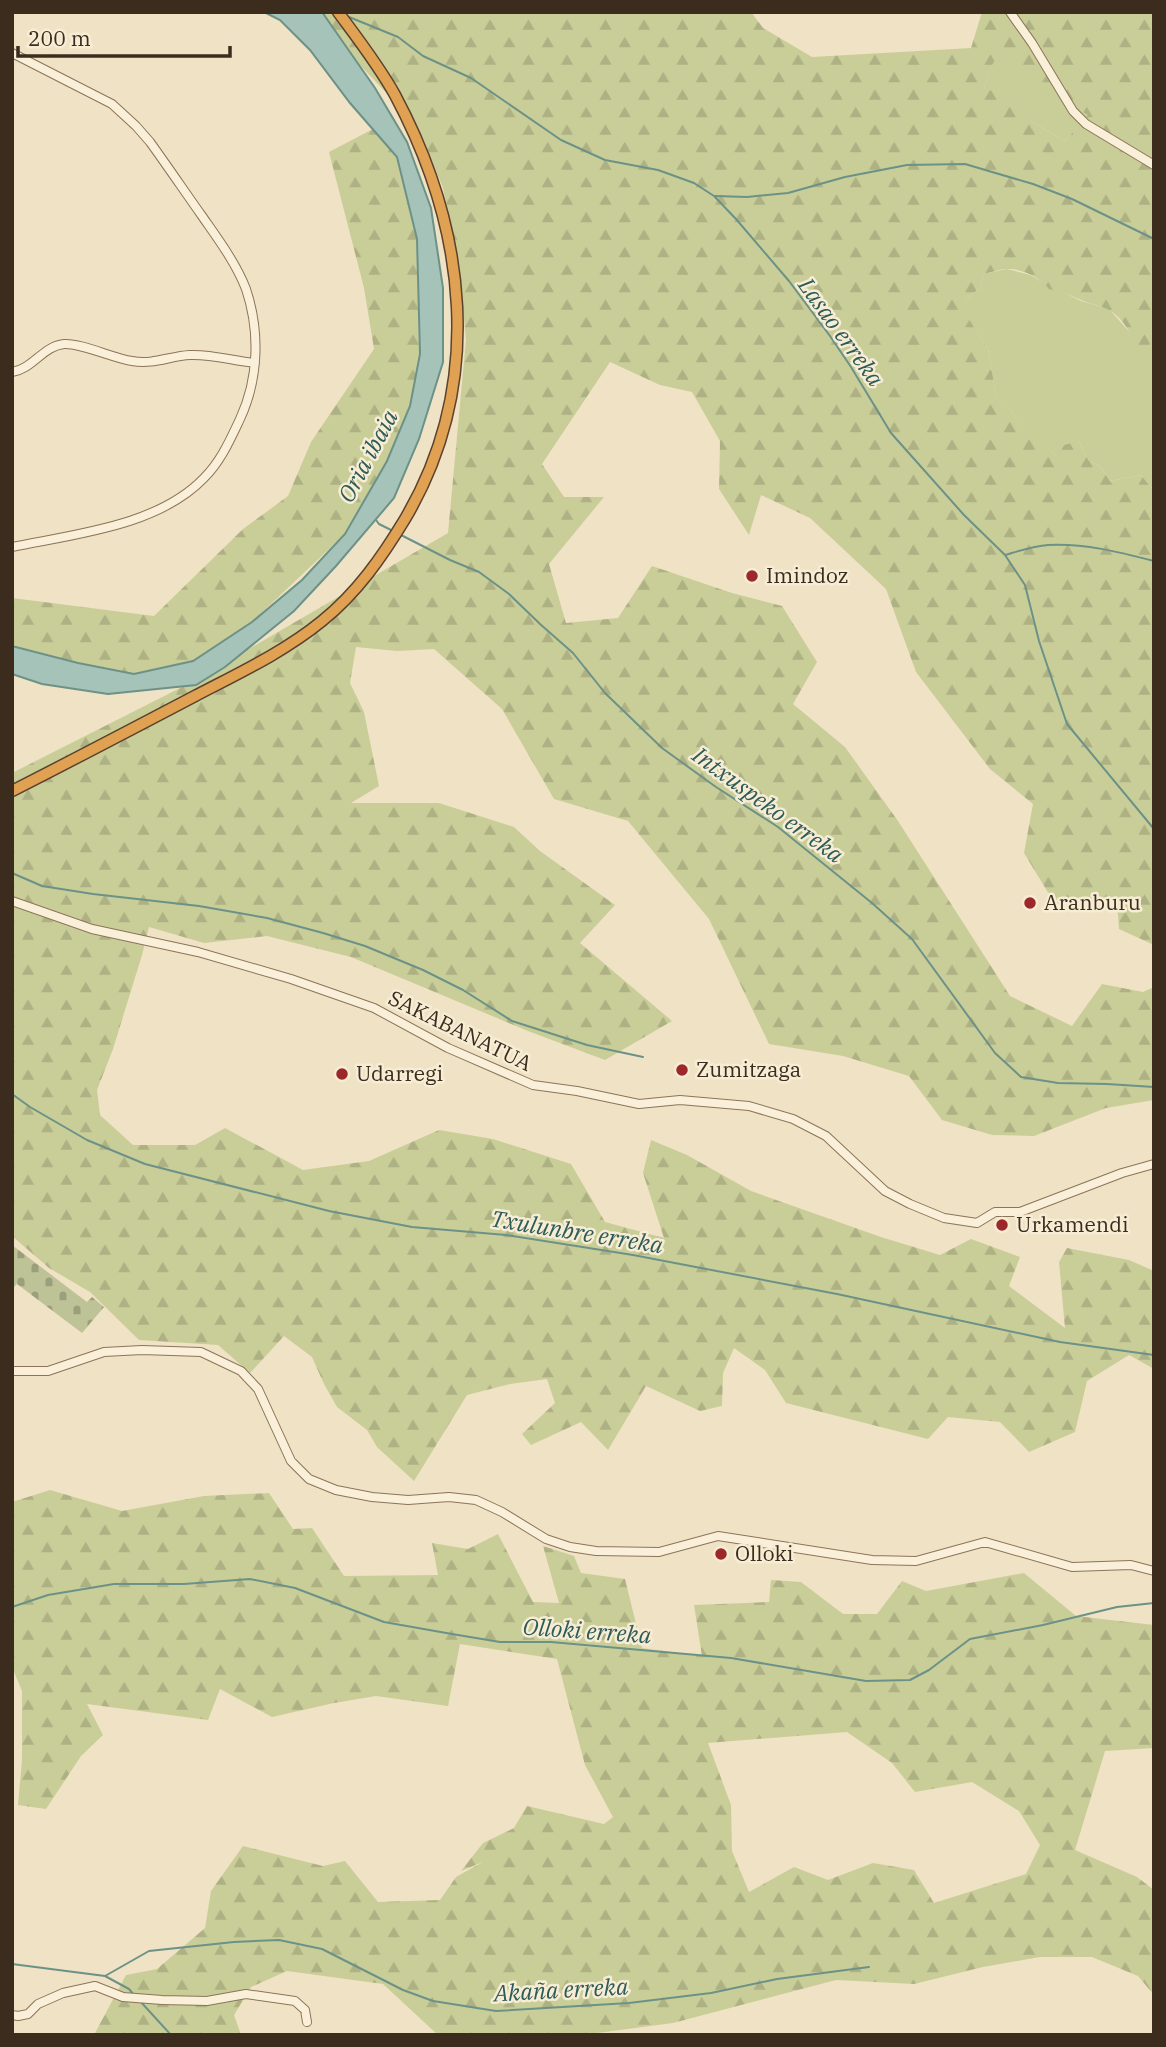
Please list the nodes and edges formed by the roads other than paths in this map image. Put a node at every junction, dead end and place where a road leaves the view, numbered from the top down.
1 (338, 12) edge
2 (1010, 12) edge
3 (12, 53) edge
4 (1154, 165) edge
5 (254, 363) junction
6 (12, 372) edge
7 (12, 547) edge
8 (12, 792) edge
9 (12, 901) edge
10 (1154, 1164) edge
11 (12, 1371) edge
12 (1154, 1571) edge
13 (12, 2014) edge
14 (307, 2022) dead end

1 - 8 highway
2 - 4 street
3 - 5 street
5 - 6 street
5 - 7 street
9 - 10 street, SAKABANATUA
11 - 12 street
13 - 14 street

